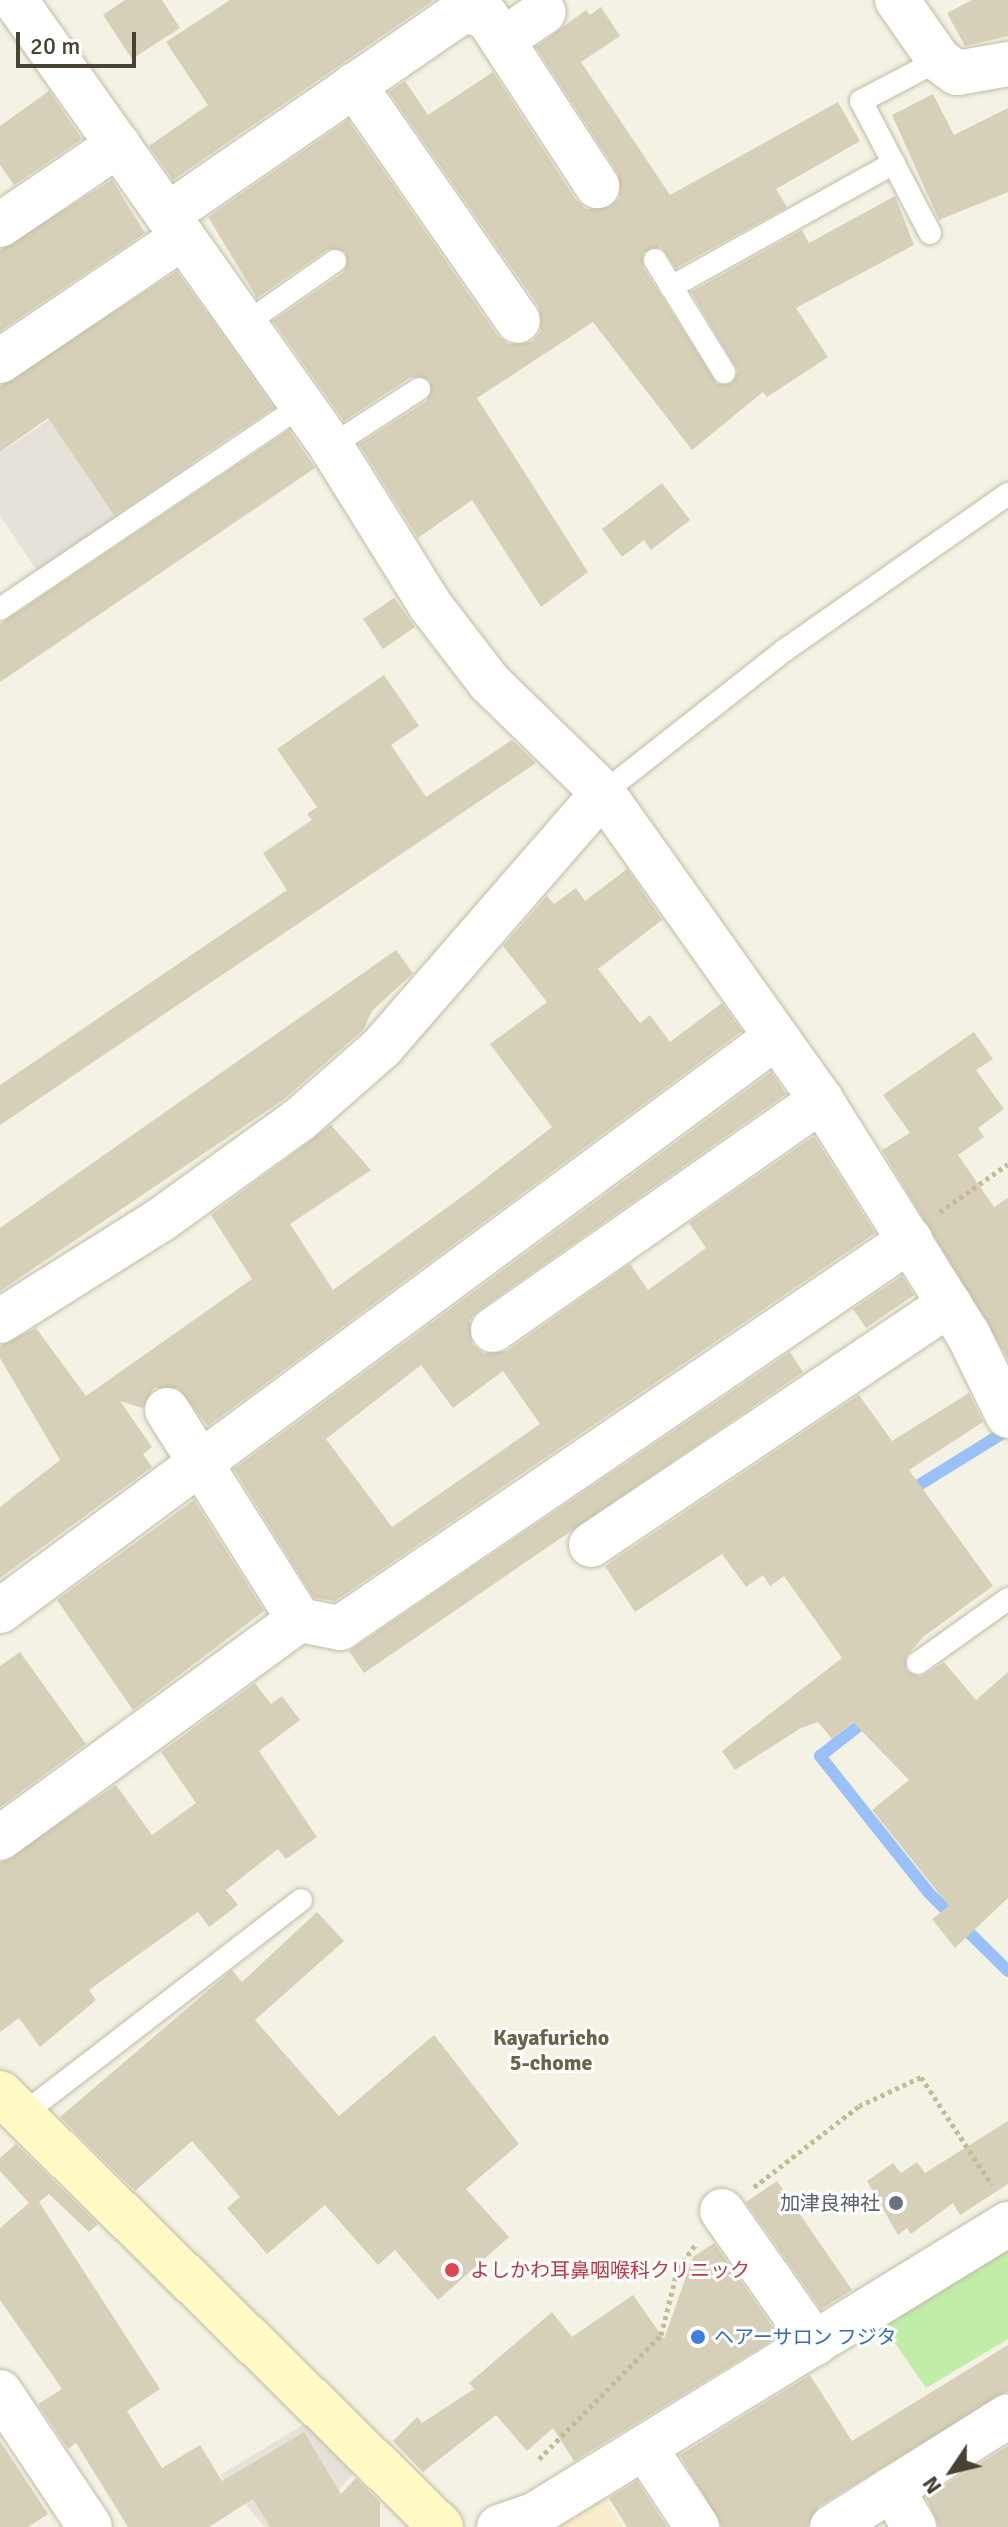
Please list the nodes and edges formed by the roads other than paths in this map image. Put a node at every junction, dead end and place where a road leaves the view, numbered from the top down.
1 (15, 0) edge
2 (917, 6) edge
3 (544, 12) dead end
4 (502, 40) junction
5 (939, 60) junction
6 (1008, 64) edge
7 (354, 85) junction
8 (118, 145) junction
9 (894, 163) junction
10 (597, 186) dead end
11 (0, 225) edge
12 (175, 226) junction
13 (930, 233) dead end
14 (655, 260) dead end
15 (335, 261) dead end
16 (671, 287) junction
17 (518, 321) dead end
18 (245, 324) junction
19 (0, 361) edge
20 (724, 372) dead end
21 (419, 389) dead end
22 (302, 405) junction
23 (331, 446) junction
24 (1008, 494) edge
25 (0, 609) edge
26 (603, 793) junction
27 (776, 1037) junction
28 (821, 1100) junction
29 (908, 1238) junction
30 (950, 1304) junction
31 (0, 1321) edge
32 (493, 1330) dead end
33 (167, 1410) dead end
34 (1007, 1414) edge
35 (200, 1463) junction
36 (591, 1545) dead end
37 (1008, 1599) edge
38 (0, 1611) edge
39 (299, 1620) junction
40 (918, 1663) dead end
41 (0, 1838) edge
42 (301, 1900) dead end
43 (11, 2104) edge
44 (722, 2211) dead end
45 (1008, 2224) edge
46 (815, 2344) junction
47 (1008, 2416) edge
48 (7, 2417) edge
49 (645, 2448) junction
50 (892, 2489) junction
51 (90, 2527) edge
52 (441, 2527) edge
53 (499, 2527) edge
54 (697, 2527) edge
55 (832, 2527) edge
56 (914, 2527) edge

1 - 8 street
2 - 5 street
3 - 4 street
4 - 7 street
4 - 10 street
5 - 6 street
5 - 9 lane
7 - 12 street
7 - 17 street
8 - 11 street
8 - 12 street
9 - 13 lane
9 - 16 lane
12 - 18 street
12 - 19 street
14 - 16 lane
15 - 18 lane
16 - 20 lane
18 - 22 street
21 - 23 lane
22 - 23 street
22 - 25 lane
23 - 26 street
24 - 26 lane
26 - 27 street
26 - 31 street
27 - 28 street
27 - 35 street
28 - 29 street
28 - 32 street
29 - 30 street
29 - 39 street
30 - 34 street
30 - 36 street
33 - 35 street
35 - 38 street
35 - 39 street
37 - 40 lane
39 - 41 street
42 - 43 lane
43 - 52 street
44 - 46 street
45 - 46 street
46 - 49 street
47 - 50 street
48 - 51 street
49 - 53 street
49 - 54 street
50 - 55 street
50 - 56 street

